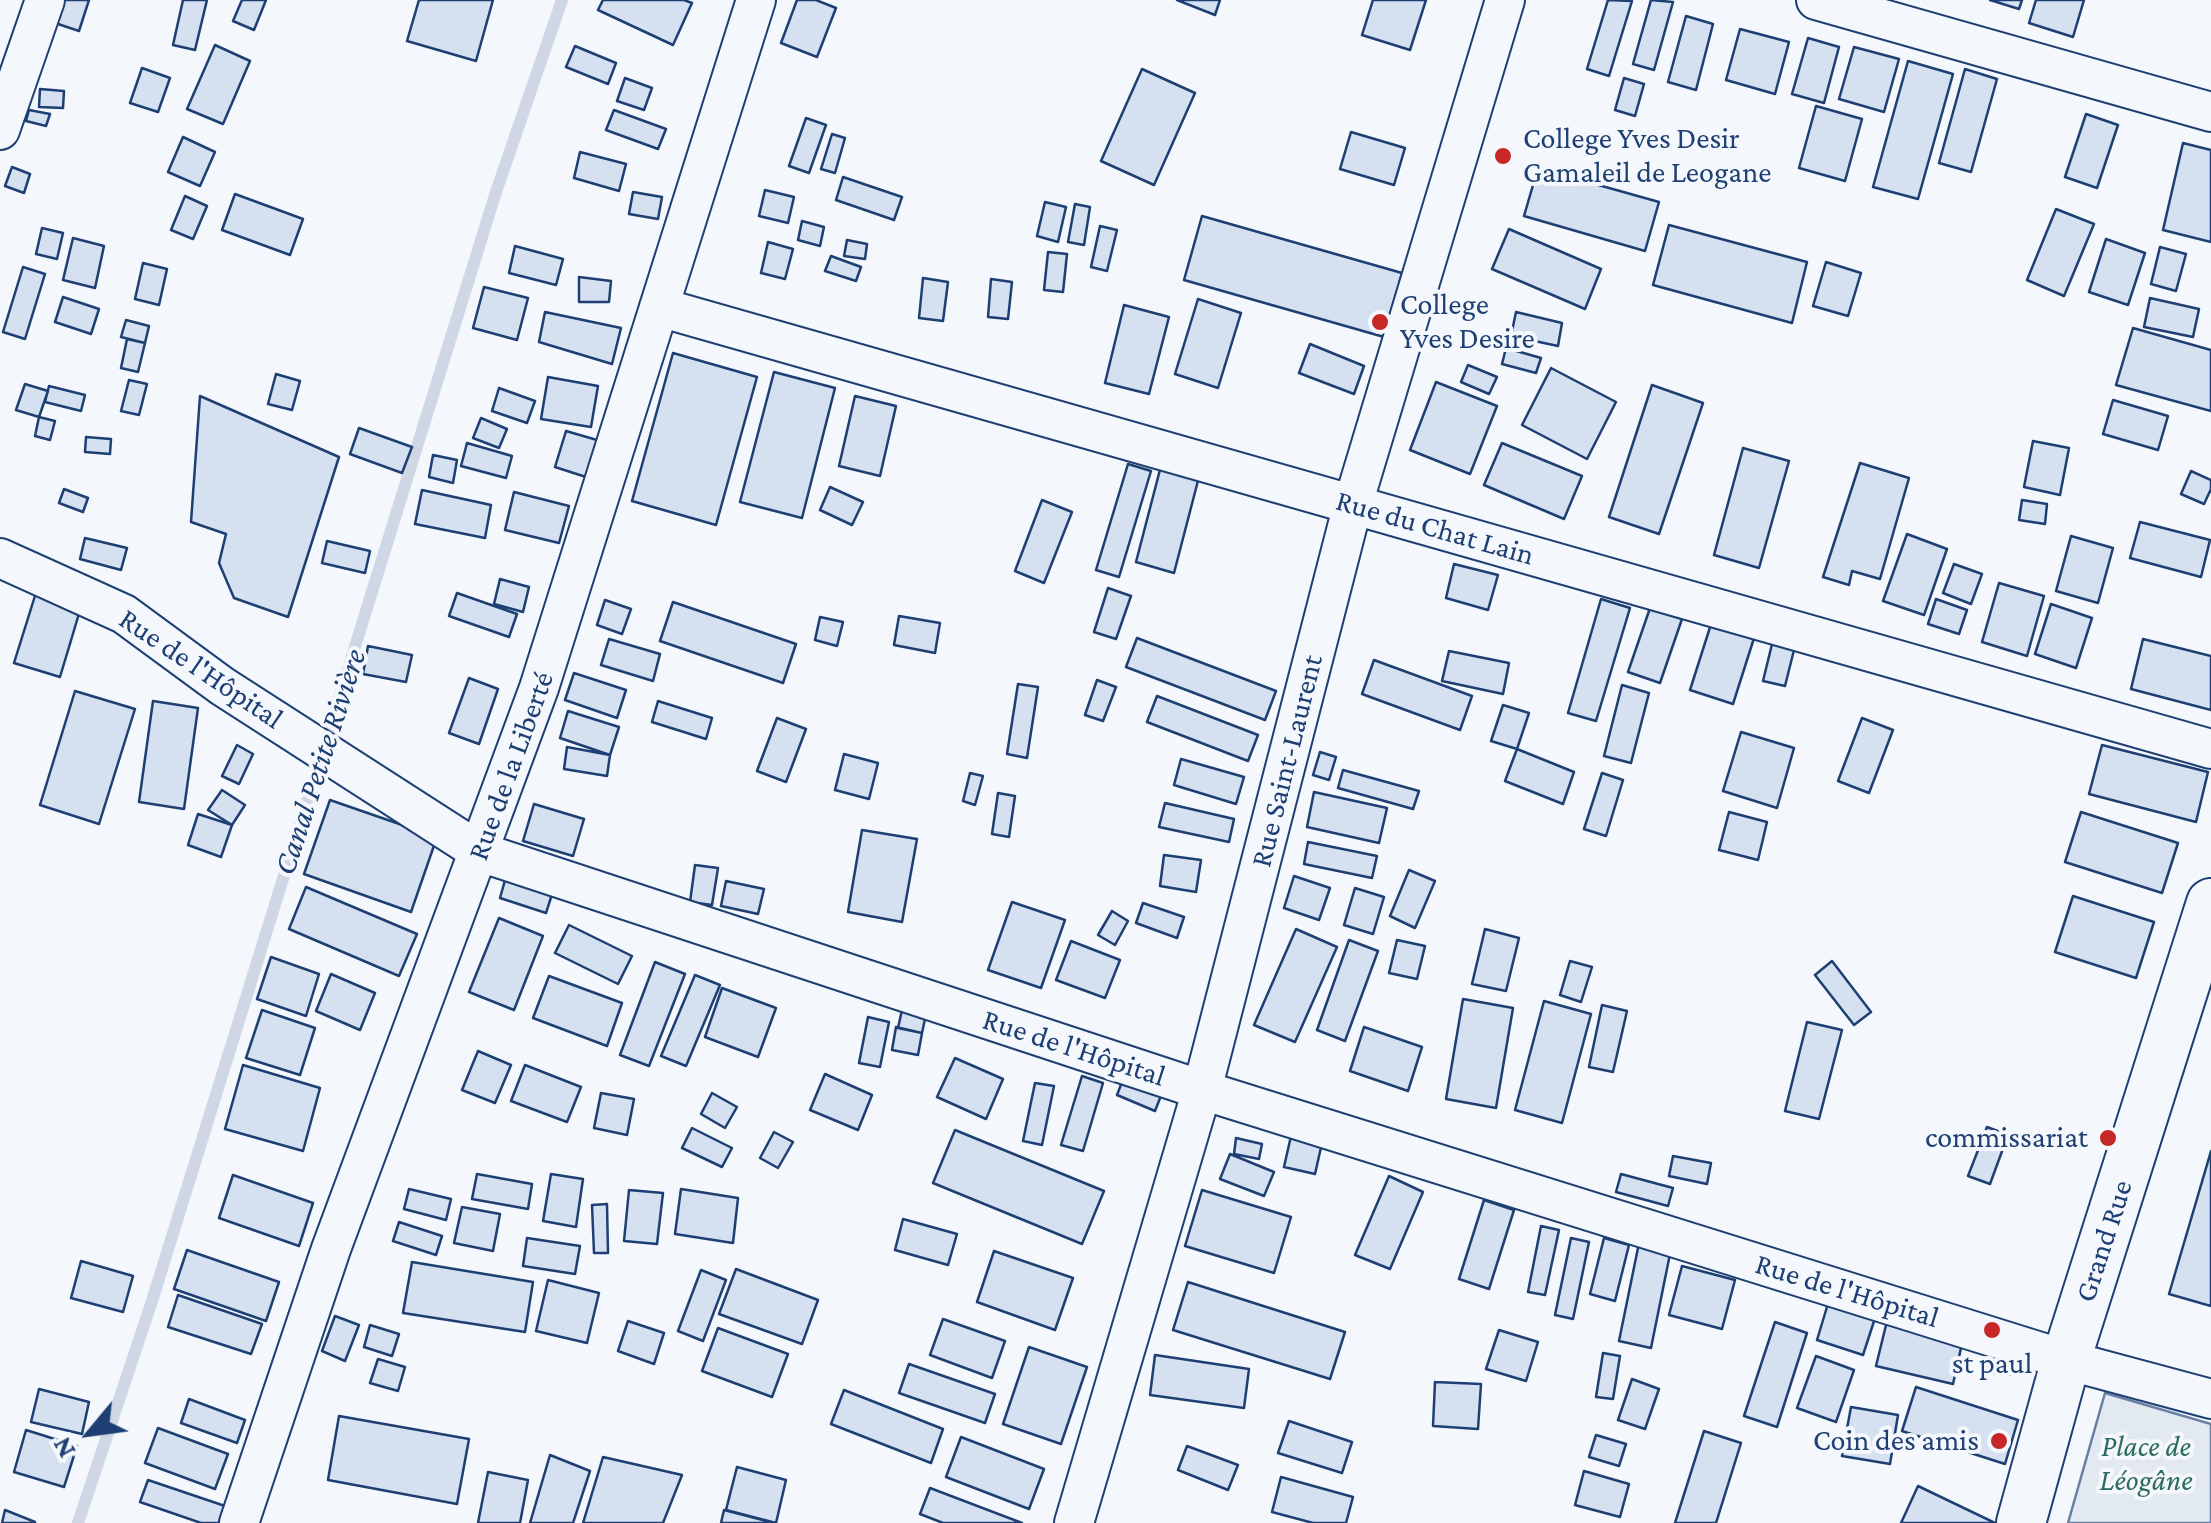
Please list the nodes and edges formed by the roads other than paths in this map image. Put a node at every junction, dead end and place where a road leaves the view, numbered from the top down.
1 (45, 0) edge
2 (756, 0) edge
3 (1505, 0) edge
4 (1816, 0) edge
5 (2211, 112) edge
6 (0, 130) edge
7 (659, 306) junction
8 (1353, 504) junction
9 (0, 558) edge
10 (2211, 749) edge
11 (480, 852) junction
12 (2211, 903) edge
13 (1202, 1090) junction
14 (2066, 1360) junction
15 (2211, 1399) edge
16 (239, 1523) edge
17 (1074, 1523) edge
18 (2021, 1523) edge

1 - 6 street
2 - 7 street, Rue de la Liberté
3 - 8 street, Rue Saint-Laurent
4 - 5 street
7 - 8 street, Rue du Chat Lain
7 - 11 street, Rue de la Liberté
8 - 10 street, Rue du Chat Lain
8 - 13 street, Rue Saint-Laurent
9 - 11 street, Rue de l'Hôpital
11 - 13 street, Rue de l'Hôpital
11 - 16 street, Rue de la Liberté
12 - 14 street, Grand Rue
13 - 14 street, Rue de l'Hôpital
13 - 17 street, Rue Saint-Laurent
14 - 15 street, Rue de l'Hôpital
14 - 18 street, Grand Rue

